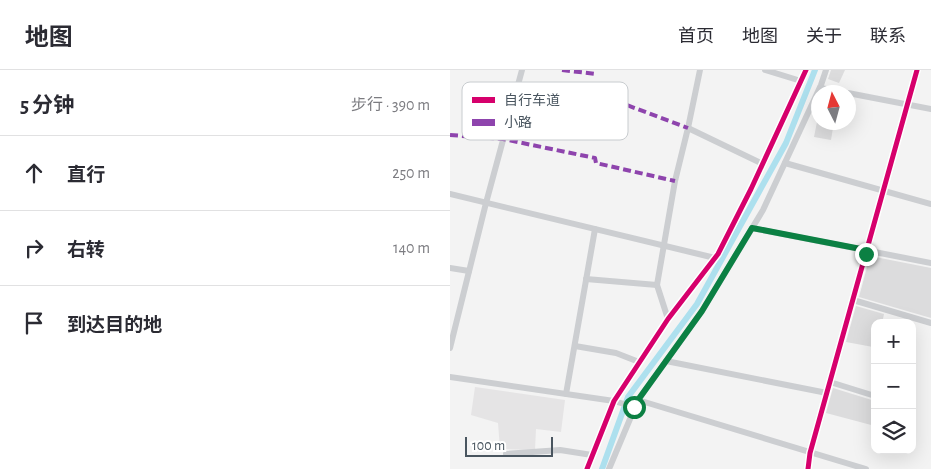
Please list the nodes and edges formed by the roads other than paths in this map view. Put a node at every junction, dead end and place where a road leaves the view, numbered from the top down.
1 (700, 70) edge
2 (765, 70) edge
3 (806, 70) edge
4 (826, 70) edge
5 (916, 70) edge
6 (801, 81) junction
7 (821, 85) edge
8 (856, 95) edge
9 (907, 104) junction
10 (811, 107) edge
11 (931, 109) edge
12 (688, 128) junction
13 (503, 140) edge
14 (785, 162) junction
15 (763, 164) junction
16 (883, 190) junction
17 (450, 194) edge
18 (486, 203) junction
19 (931, 204) edge
20 (752, 228) junction
21 (595, 229) junction
22 (663, 245) junction
23 (866, 250) junction
24 (715, 258) junction
25 (931, 263) edge
26 (450, 268) edge
27 (469, 271) junction
28 (586, 279) junction
29 (657, 285) junction
30 (853, 300) junction
31 (668, 319) junction
32 (931, 323) edge
33 (575, 346) junction
34 (450, 348) edge
35 (666, 361) junction
36 (639, 362) junction
37 (450, 377) edge
38 (830, 382) junction
39 (827, 393) junction
40 (566, 394) junction
41 (871, 395) edge
42 (614, 401) junction
43 (636, 403) junction
44 (810, 453) junction
45 (506, 454) dead end
46 (592, 455) junction
47 (587, 469) edge
48 (610, 469) edge
49 (808, 469) edge
50 (866, 469) edge

1 - 12 street
2 - 6 street
3 - 6 street
4 - 7 street
5 - 9 street
6 - 15 street
8 - 9 street
9 - 11 street
9 - 16 street
10 - 14 street
12 - 15 street
12 - 22 street
13 - 18 street
14 - 16 street
14 - 20 street
15 - 24 street
16 - 19 street
16 - 23 street
17 - 18 street
18 - 21 street
18 - 27 street
20 - 23 street
20 - 35 street
21 - 22 street
21 - 28 street
22 - 24 street
22 - 29 street
23 - 25 street
23 - 30 street
24 - 31 street
26 - 27 street
27 - 34 street
28 - 29 street
28 - 33 street
29 - 31 street
30 - 32 street
30 - 38 street
31 - 36 street
33 - 36 street
33 - 40 street
35 - 39 street
35 - 43 street
36 - 42 street
37 - 40 street
38 - 39 street
38 - 41 street
39 - 44 street
40 - 42 street
42 - 43 street
42 - 46 street
43 - 44 street
43 - 48 street
44 - 49 street
44 - 50 street
45 - 46 street
46 - 47 street

